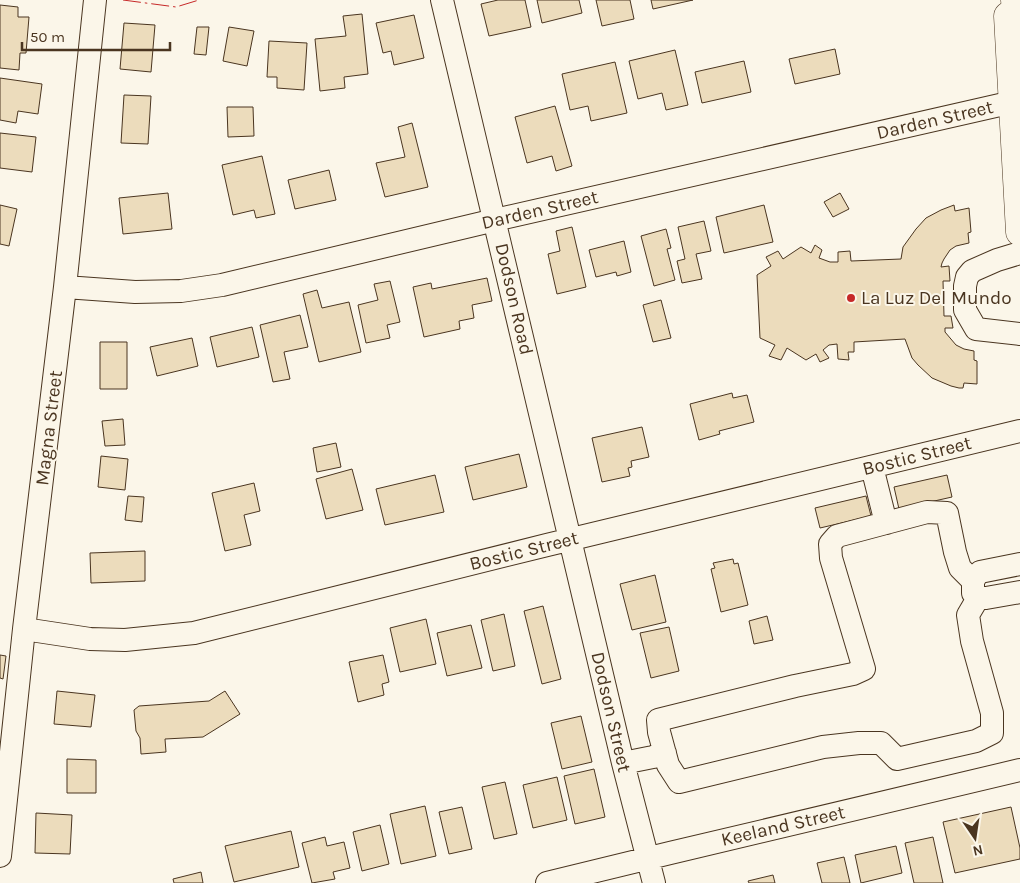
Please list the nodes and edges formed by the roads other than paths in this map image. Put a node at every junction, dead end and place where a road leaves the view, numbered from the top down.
1 (95, 0) edge
2 (442, 0) edge
3 (1007, 0) edge
4 (1015, 0) edge
5 (1020, 45) edge
6 (1012, 102) junction
7 (495, 220) junction
8 (1020, 232) edge
9 (1020, 253) edge
10 (66, 287) junction
11 (1020, 334) edge
12 (1020, 430) edge
13 (872, 466) junction
14 (886, 523) junction
15 (571, 540) junction
16 (1020, 564) edge
17 (976, 589) junction
18 (1020, 592) edge
19 (24, 629) junction
20 (944, 749) junction
21 (665, 753) junction
22 (623, 764) junction
23 (1020, 770) edge
24 (952, 786) junction
25 (0, 856) edge
26 (648, 858) junction
27 (547, 883) edge
28 (654, 883) edge

1 - 10 street, Magna Street
2 - 7 street, Dodson Road
3 - 6 main road
4 - 5 main road
6 - 7 street, Darden Street
6 - 8 main road
7 - 10 street, Darden Street
7 - 15 street, Dodson Road
9 - 11 street
10 - 19 street, Magna Street
12 - 13 street, Bostic Street
13 - 14 street
13 - 15 street, Bostic Street
14 - 17 street
14 - 21 street
15 - 19 street, Bostic Street
15 - 22 street, Dodson Street
16 - 17 street
17 - 18 street
17 - 20 street
19 - 25 street, Magna Street
20 - 21 street
20 - 24 street
21 - 22 street
22 - 26 street, Dodson Street
23 - 24 street, Keeland Street
24 - 26 street, Keeland Street
26 - 27 street, Keeland Street
26 - 28 street, Dodson Street

